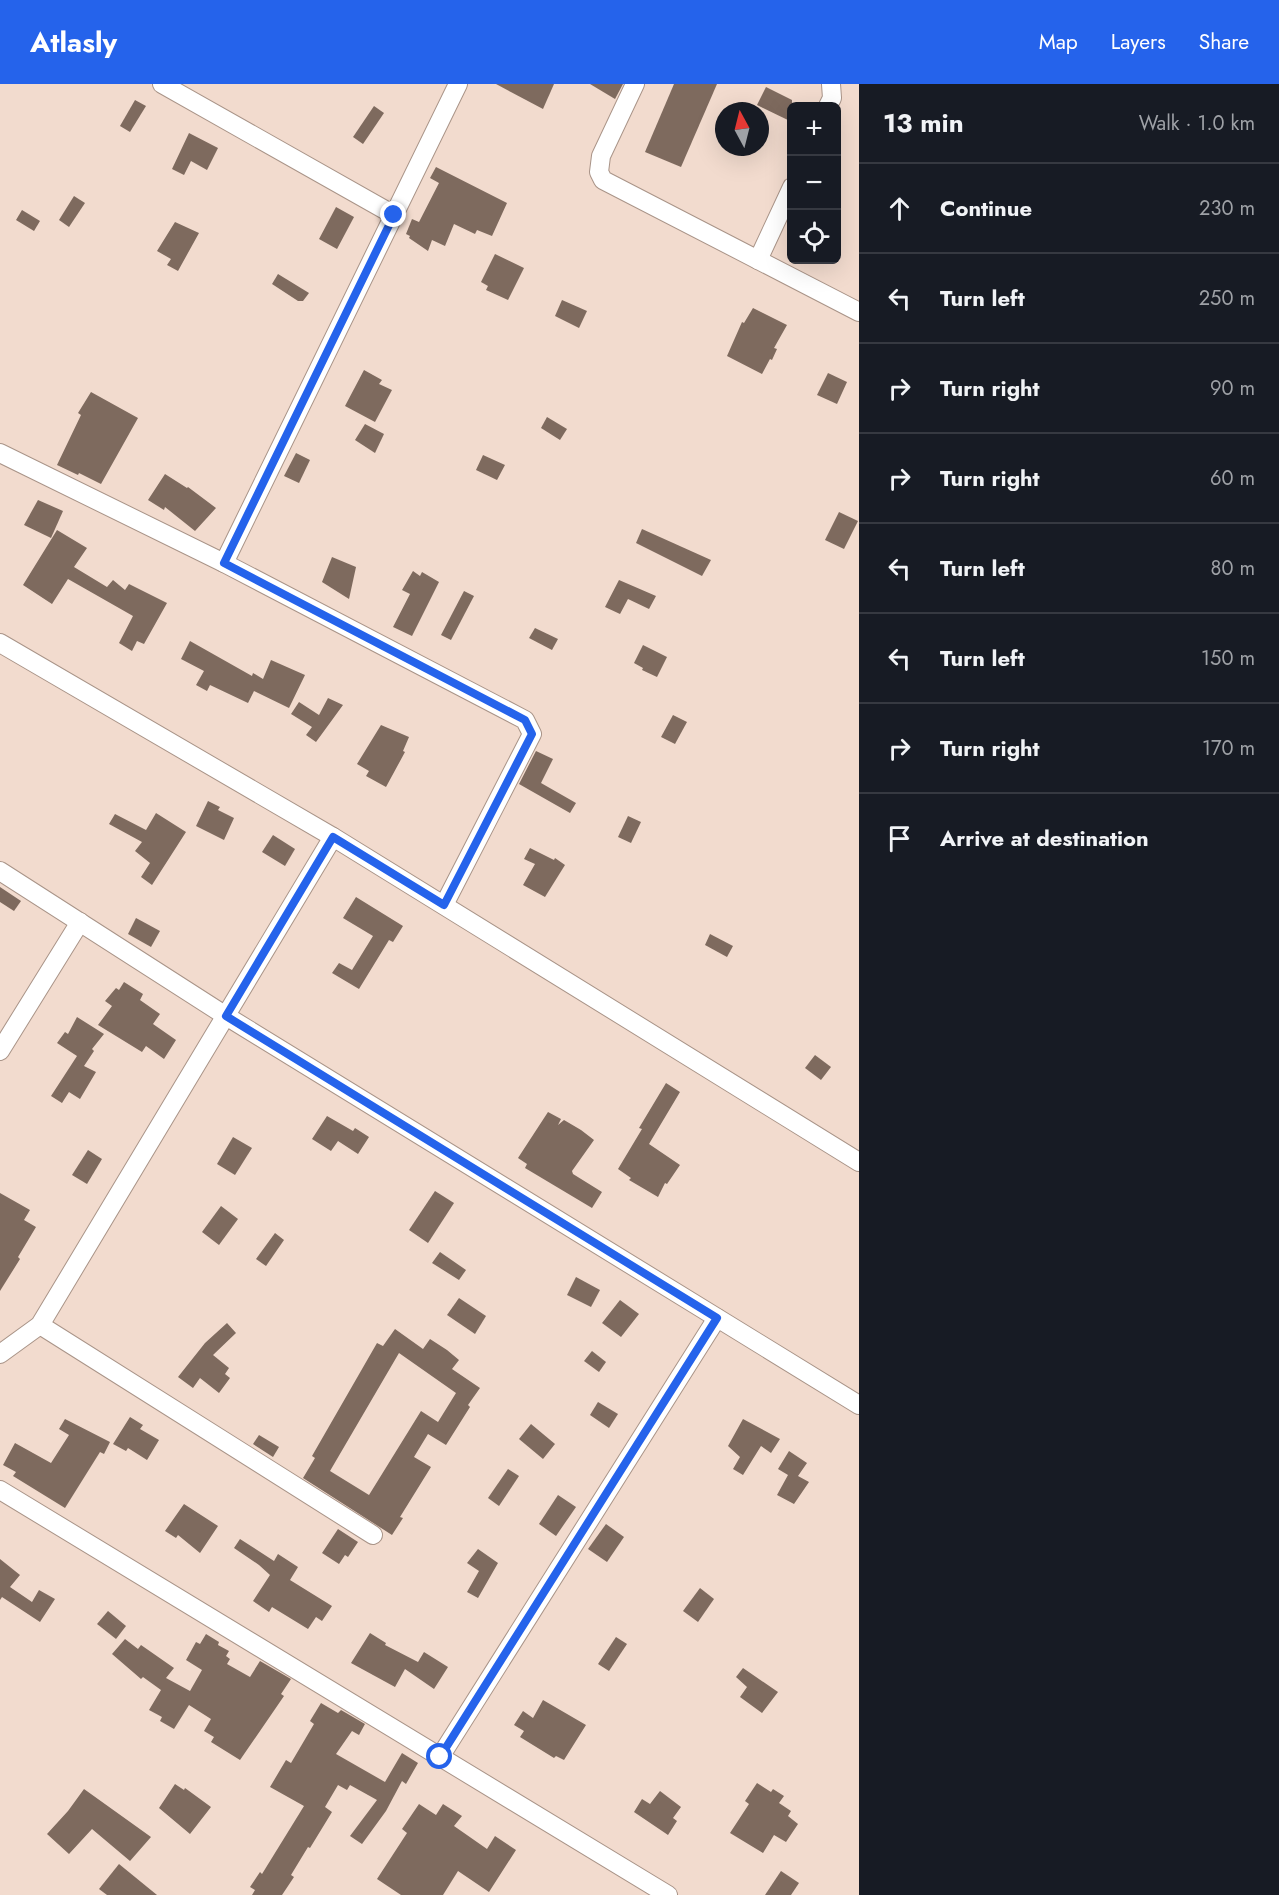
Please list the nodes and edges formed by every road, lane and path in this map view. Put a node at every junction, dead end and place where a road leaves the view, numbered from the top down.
1 (162, 84) edge
2 (458, 84) edge
3 (635, 84) edge
4 (831, 84) edge
5 (830, 102) edge
6 (787, 198) edge
7 (394, 215) junction
8 (758, 260) junction
9 (859, 312) edge
10 (0, 453) edge
11 (224, 563) junction
12 (0, 643) edge
13 (333, 837) junction
14 (0, 871) edge
15 (444, 905) junction
16 (80, 922) junction
17 (226, 1016) junction
18 (0, 1050) edge
19 (859, 1162) edge
20 (717, 1318) junction
21 (40, 1325) junction
22 (0, 1354) edge
23 (859, 1405) edge
24 (0, 1490) edge
25 (373, 1535) dead end
26 (440, 1757) junction
27 (668, 1895) edge

1 - 7 street
2 - 7 street
3 - 8 street
4 - 5 street
6 - 8 street
7 - 11 street
8 - 9 street
10 - 11 street
11 - 15 street
12 - 13 street
13 - 15 street
13 - 17 street
14 - 16 street
15 - 19 street
16 - 17 street
16 - 18 street
17 - 20 street
17 - 21 street
20 - 23 street
20 - 26 street
21 - 22 street
21 - 25 street
24 - 26 street
26 - 27 street

